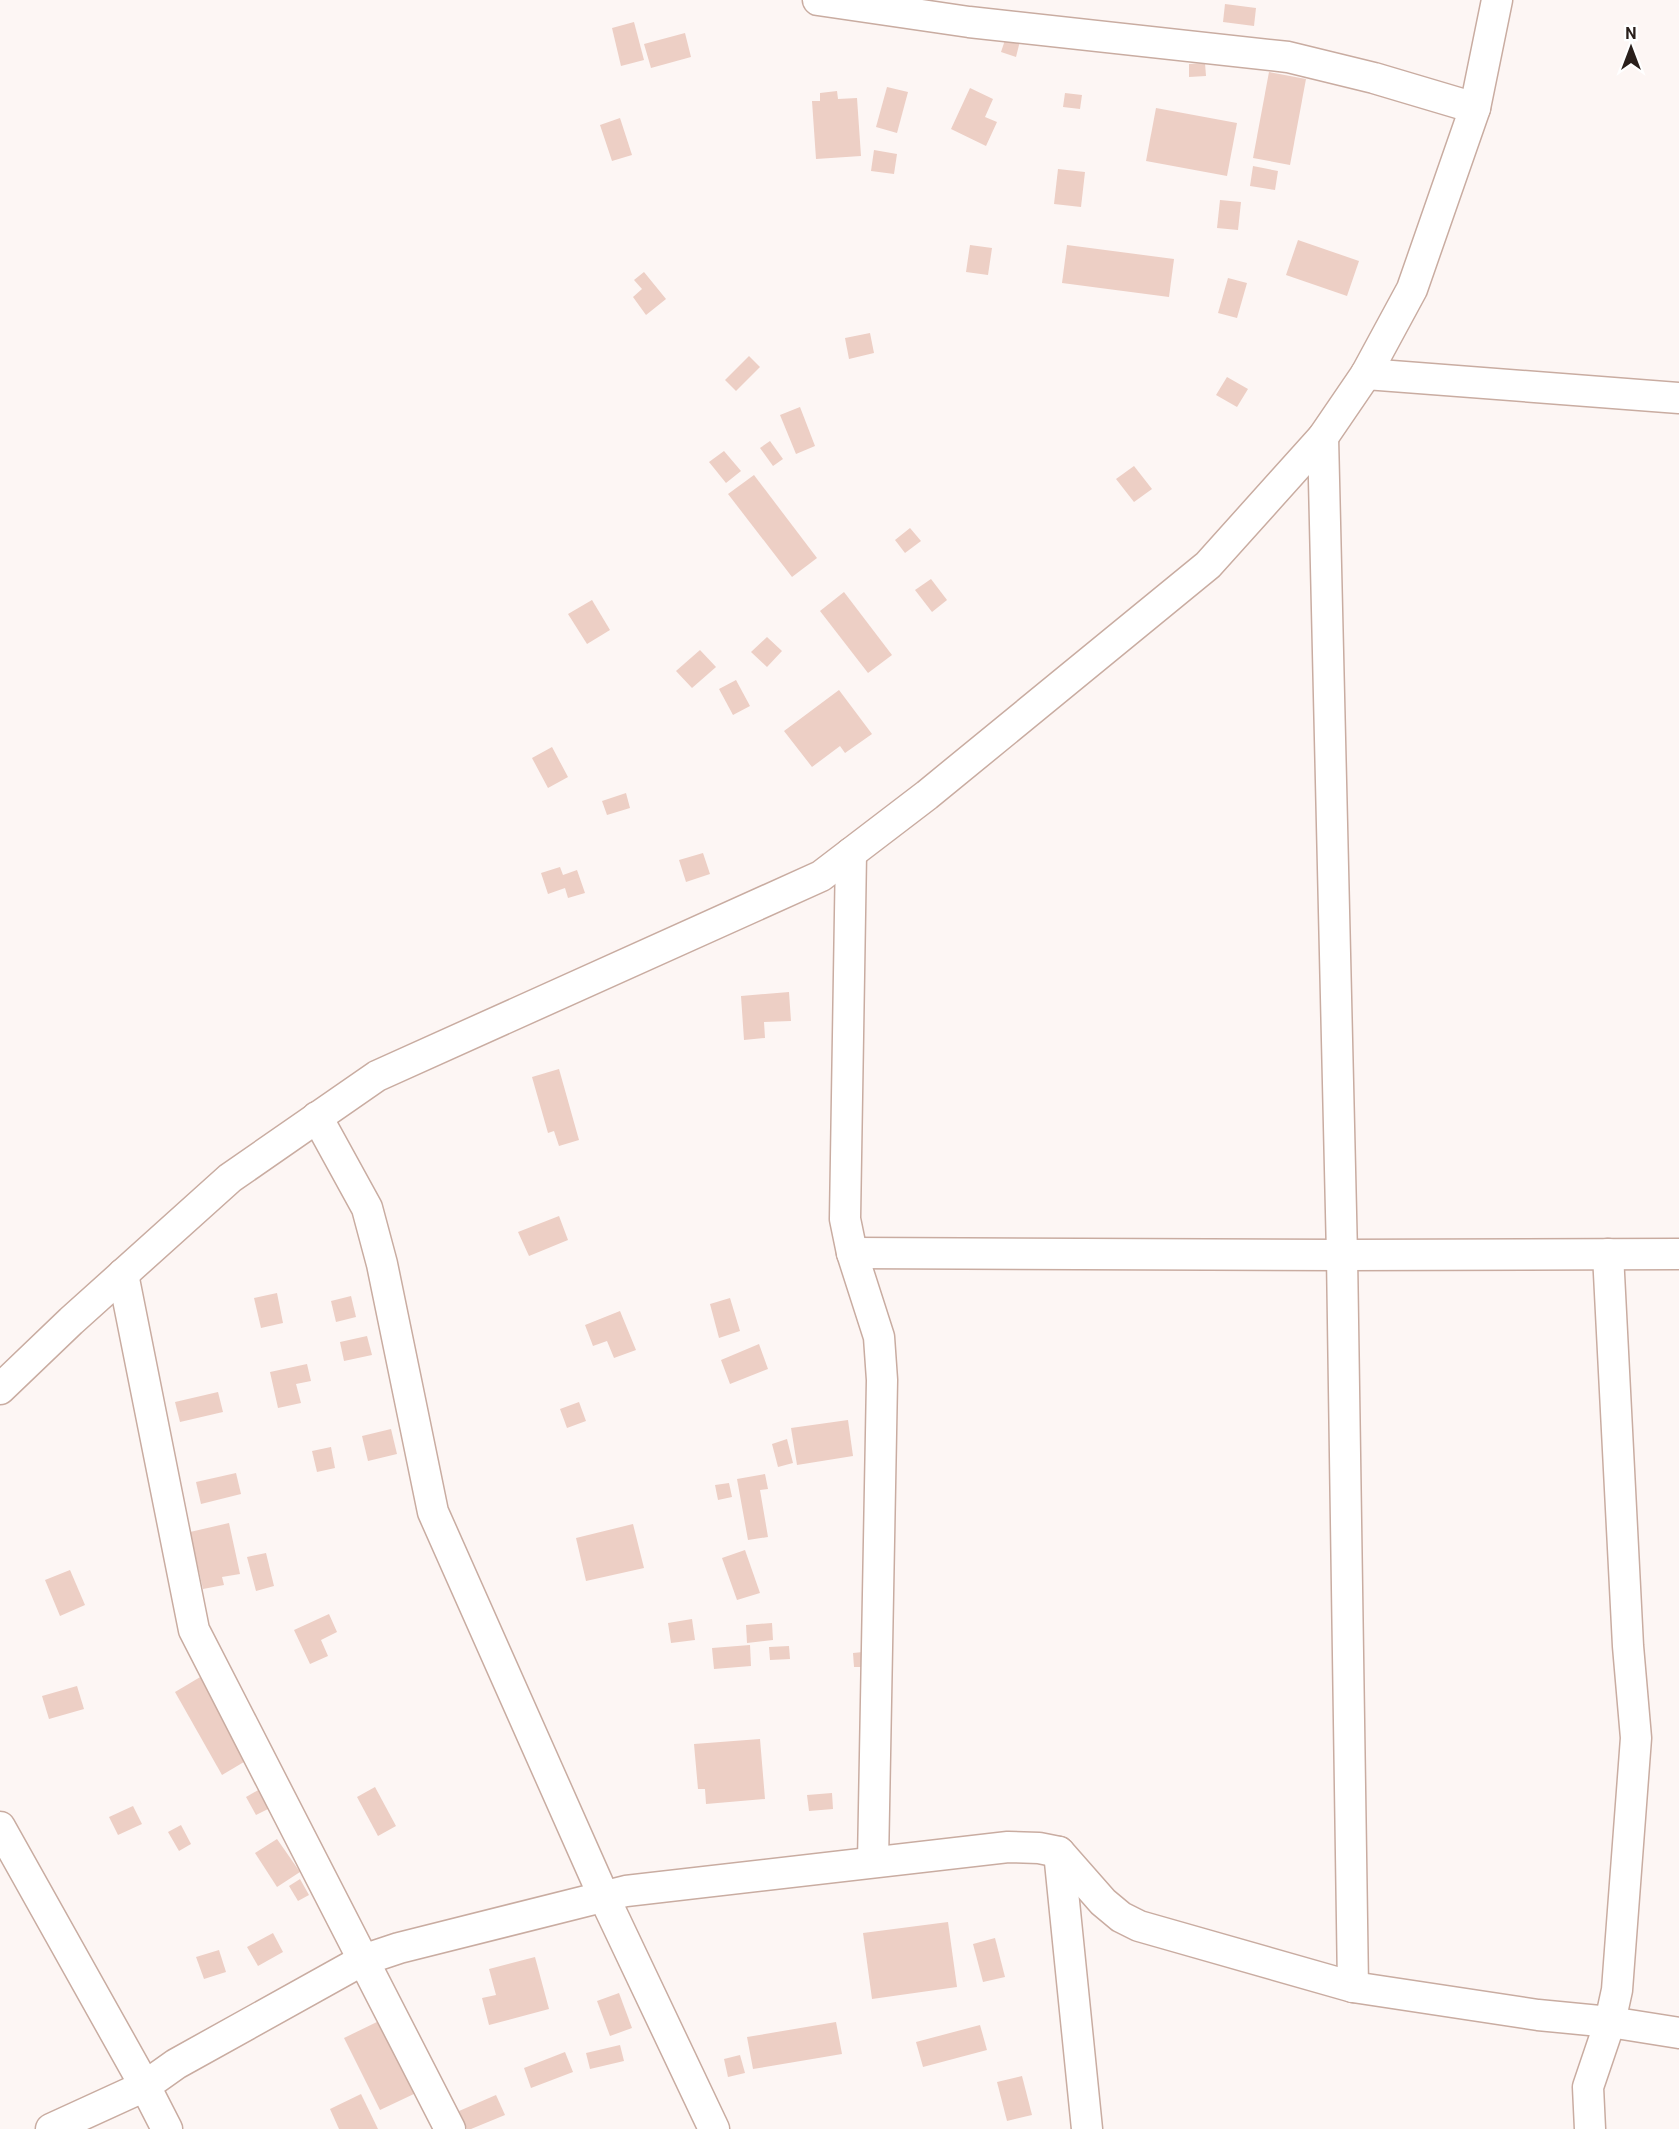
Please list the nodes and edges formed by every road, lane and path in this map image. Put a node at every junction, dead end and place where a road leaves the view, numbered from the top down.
1 (818, 0) edge
2 (1497, 0) edge
3 (1475, 108) junction
4 (1366, 374) junction
5 (1679, 398) edge
6 (1323, 437) junction
7 (850, 853) junction
8 (317, 1118) junction
9 (852, 1253) junction
10 (1608, 1254) junction
11 (1679, 1254) edge
12 (1342, 1255) junction
13 (123, 1274) junction
14 (0, 1389) edge
15 (0, 1827) edge
16 (1059, 1852) junction
17 (873, 1862) junction
18 (604, 1897) junction
19 (363, 1960) junction
20 (1353, 1987) junction
21 (1610, 2022) junction
22 (1679, 2033) edge
23 (145, 2086) junction
24 (51, 2129) edge
25 (167, 2129) edge
26 (450, 2129) edge
27 (714, 2129) edge
28 (1087, 2129) edge
29 (1590, 2129) edge

1 - 3 street
2 - 3 street
3 - 4 street
4 - 5 street
4 - 6 street
6 - 7 street
6 - 12 street
7 - 8 street
7 - 9 street
8 - 13 street
8 - 18 street
9 - 12 street
9 - 17 street
10 - 11 street
10 - 12 street
10 - 21 street
12 - 20 street
13 - 14 street
13 - 19 street
15 - 23 street
16 - 17 street
16 - 20 street
16 - 28 street
17 - 18 street
18 - 19 street
18 - 27 street
19 - 23 street
19 - 26 street
20 - 21 street
21 - 22 street
21 - 29 street
23 - 24 street
23 - 25 street

